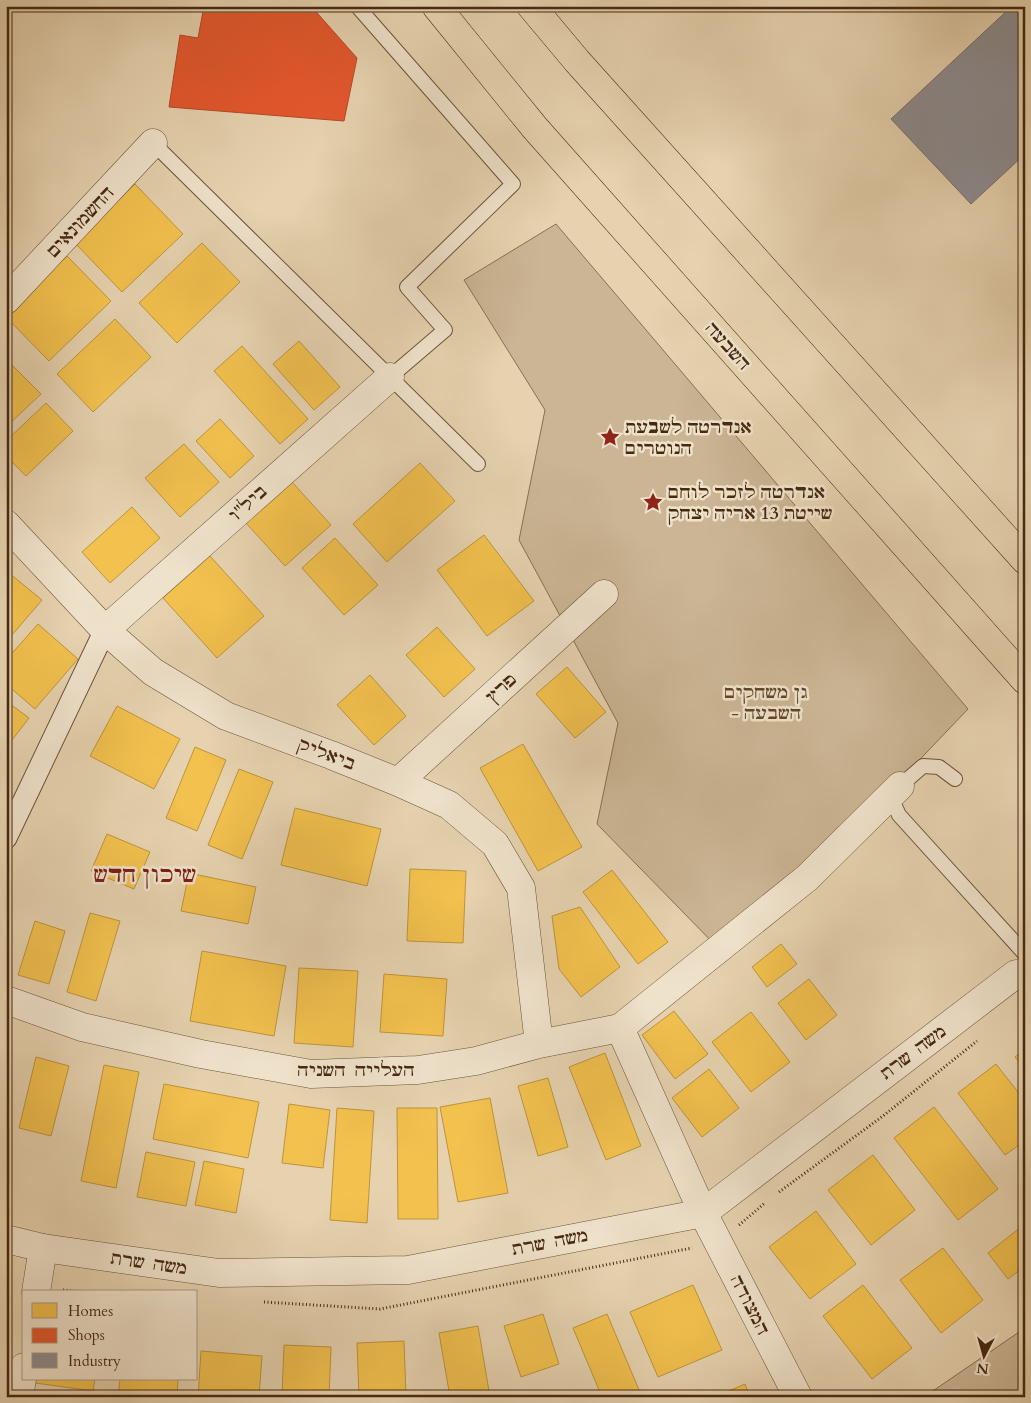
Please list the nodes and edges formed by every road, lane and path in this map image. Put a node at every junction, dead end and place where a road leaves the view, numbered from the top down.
1 (357, 6) edge
2 (436, 6) edge
3 (532, 6) edge
4 (153, 143) joint
5 (6, 300) edge
6 (390, 377) junction
7 (478, 464) dead end
8 (6, 524) edge
9 (1025, 560) edge
10 (604, 594) dead end
11 (105, 630) junction
12 (1025, 680) edge
13 (955, 779) dead end
14 (398, 782) junction
15 (900, 786) junction
16 (6, 838) edge
17 (1022, 965) edge
18 (6, 1000) edge
19 (620, 1028) junction
20 (980, 1039) dead end
21 (539, 1044) junction
22 (774, 1196) dead end
23 (767, 1202) dead end
24 (703, 1213) junction
25 (6, 1239) edge
26 (718, 1243) junction
27 (43, 1248) junction
28 (36, 1290) edge
29 (22, 1379) edge
30 (19, 1397) edge
31 (798, 1397) edge

1 - 6 lane
2 - 12 highway, השבעה
3 - 9 highway
4 - 5 street, החשמונאים
4 - 6 lane
6 - 7 lane
6 - 11 street, ביל"ו
8 - 11 street, ביאליק
10 - 14 street, פרץ
11 - 14 street, ביאליק
11 - 16 street
13 - 15 lane
14 - 21 street, ביאליק
15 - 17 lane
15 - 19 street
17 - 24 street, משה שרת
18 - 21 street, העלייה השניה
19 - 21 street, העלייה השניה
19 - 24 street, המצודה
20 - 22 path
23 - 26 path
24 - 26 street, המצודה
24 - 27 street, משה שרת
25 - 27 street, משה שרת
26 - 31 street, המצודה
27 - 28 street
29 - 30 street

